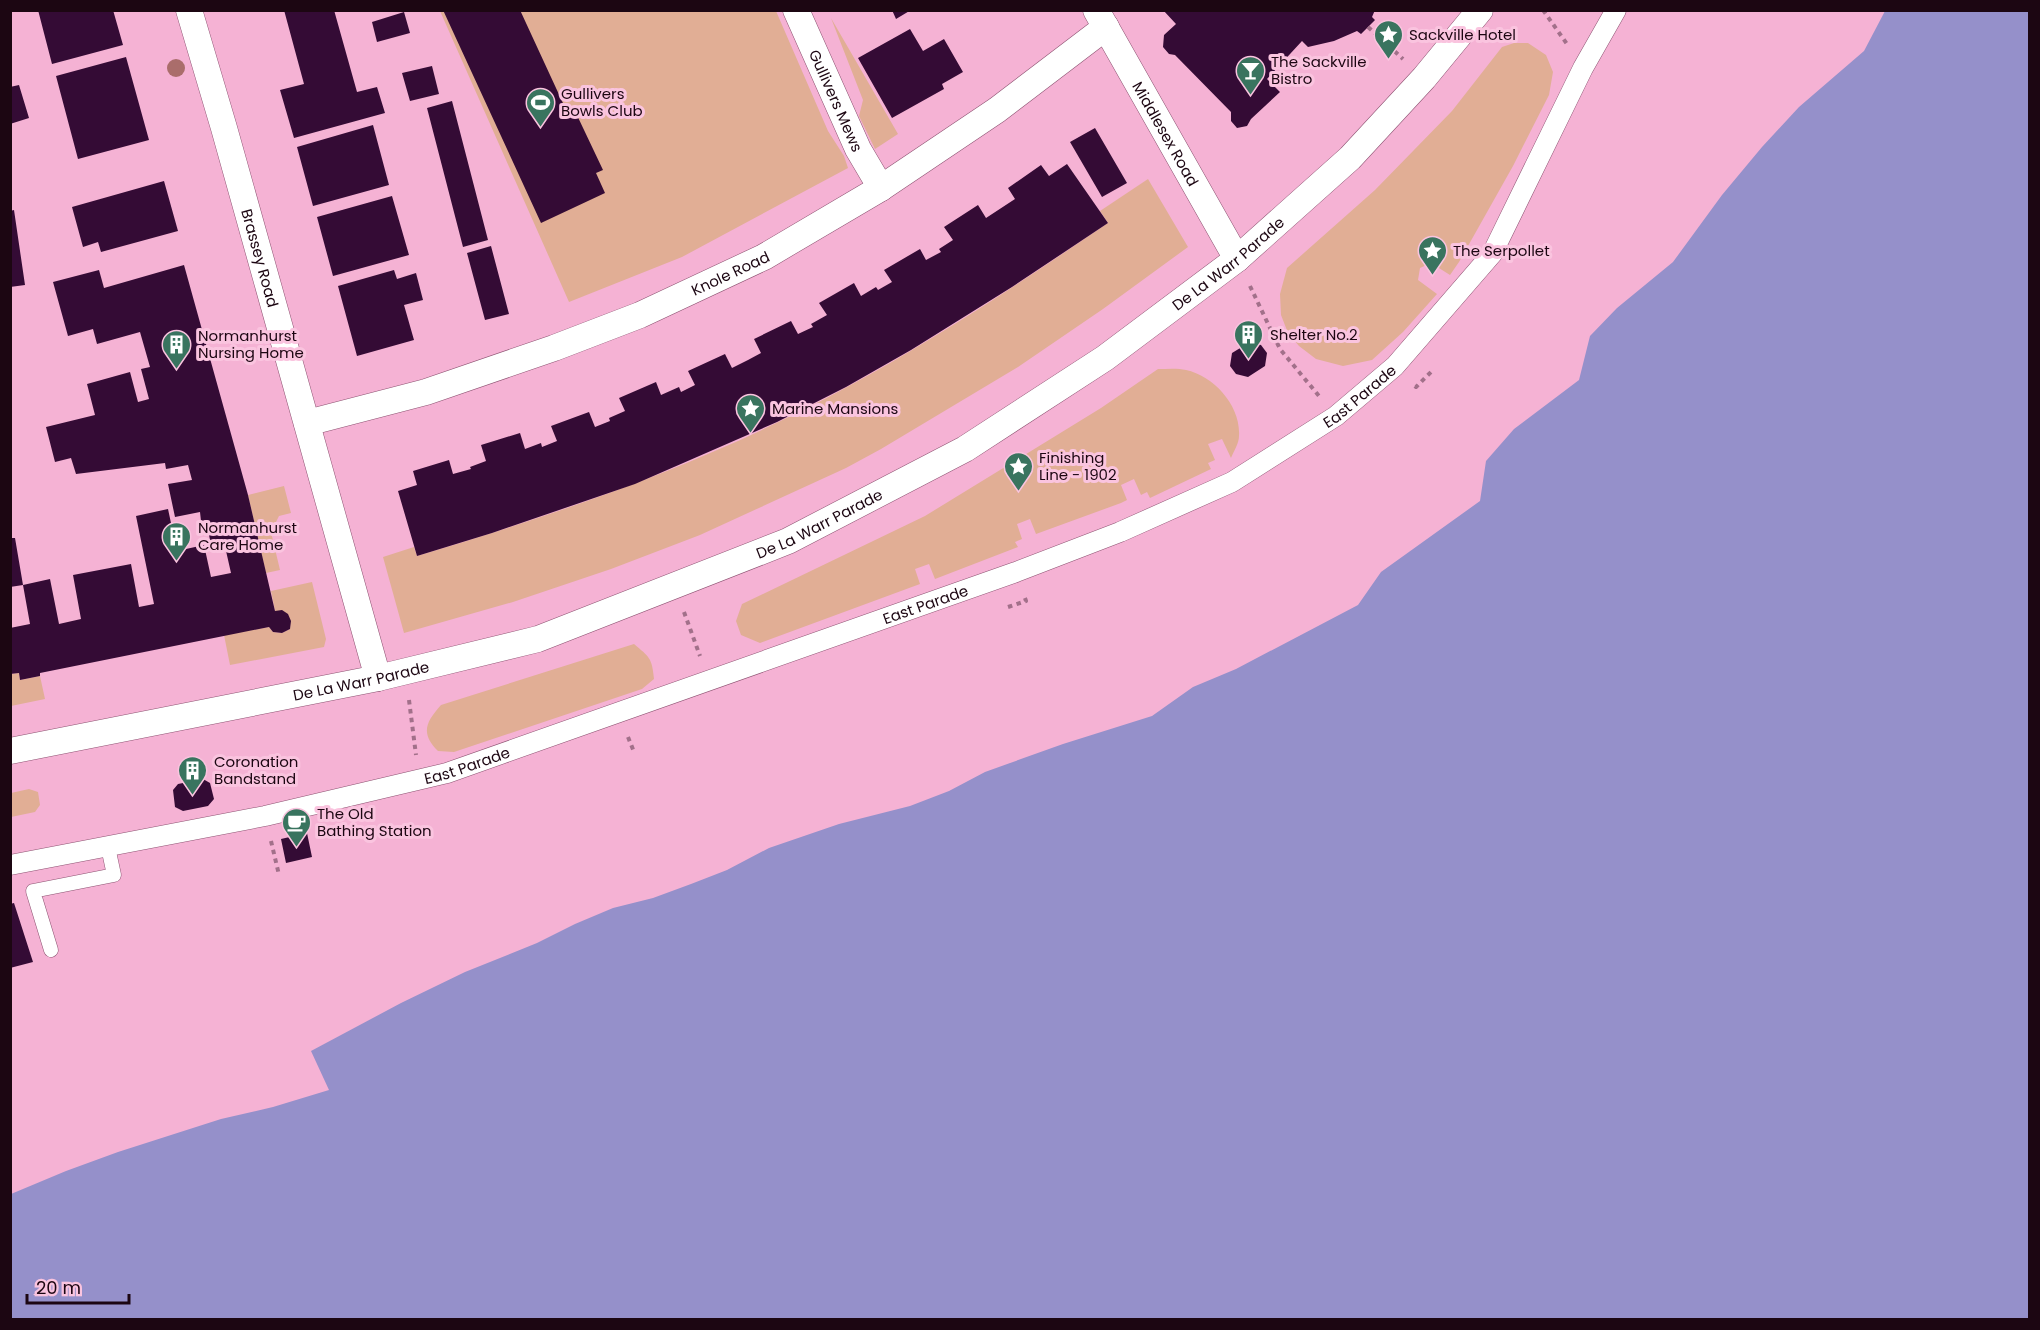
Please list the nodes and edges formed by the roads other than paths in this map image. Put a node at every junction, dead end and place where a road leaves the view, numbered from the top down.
1 (189, 10) edge
2 (796, 10) edge
3 (1480, 10) edge
4 (1616, 10) edge
5 (1101, 19) edge
6 (881, 188) junction
7 (1237, 259) junction
8 (307, 423) junction
9 (378, 678) junction
10 (10, 751) edge
11 (108, 847) junction
12 (10, 865) edge
13 (51, 950) dead end

1 - 8 street, Brassey Road
2 - 6 street, Gullivers Mews
3 - 7 street, De La Warr Parade
4 - 11 street, East Parade
5 - 6 street, Knole Road
5 - 7 street, Middlesex Road
6 - 8 street, Knole Road
7 - 9 street, De La Warr Parade
8 - 9 street, Brassey Road
9 - 10 street, De La Warr Parade
11 - 12 street, East Parade
11 - 13 lane

